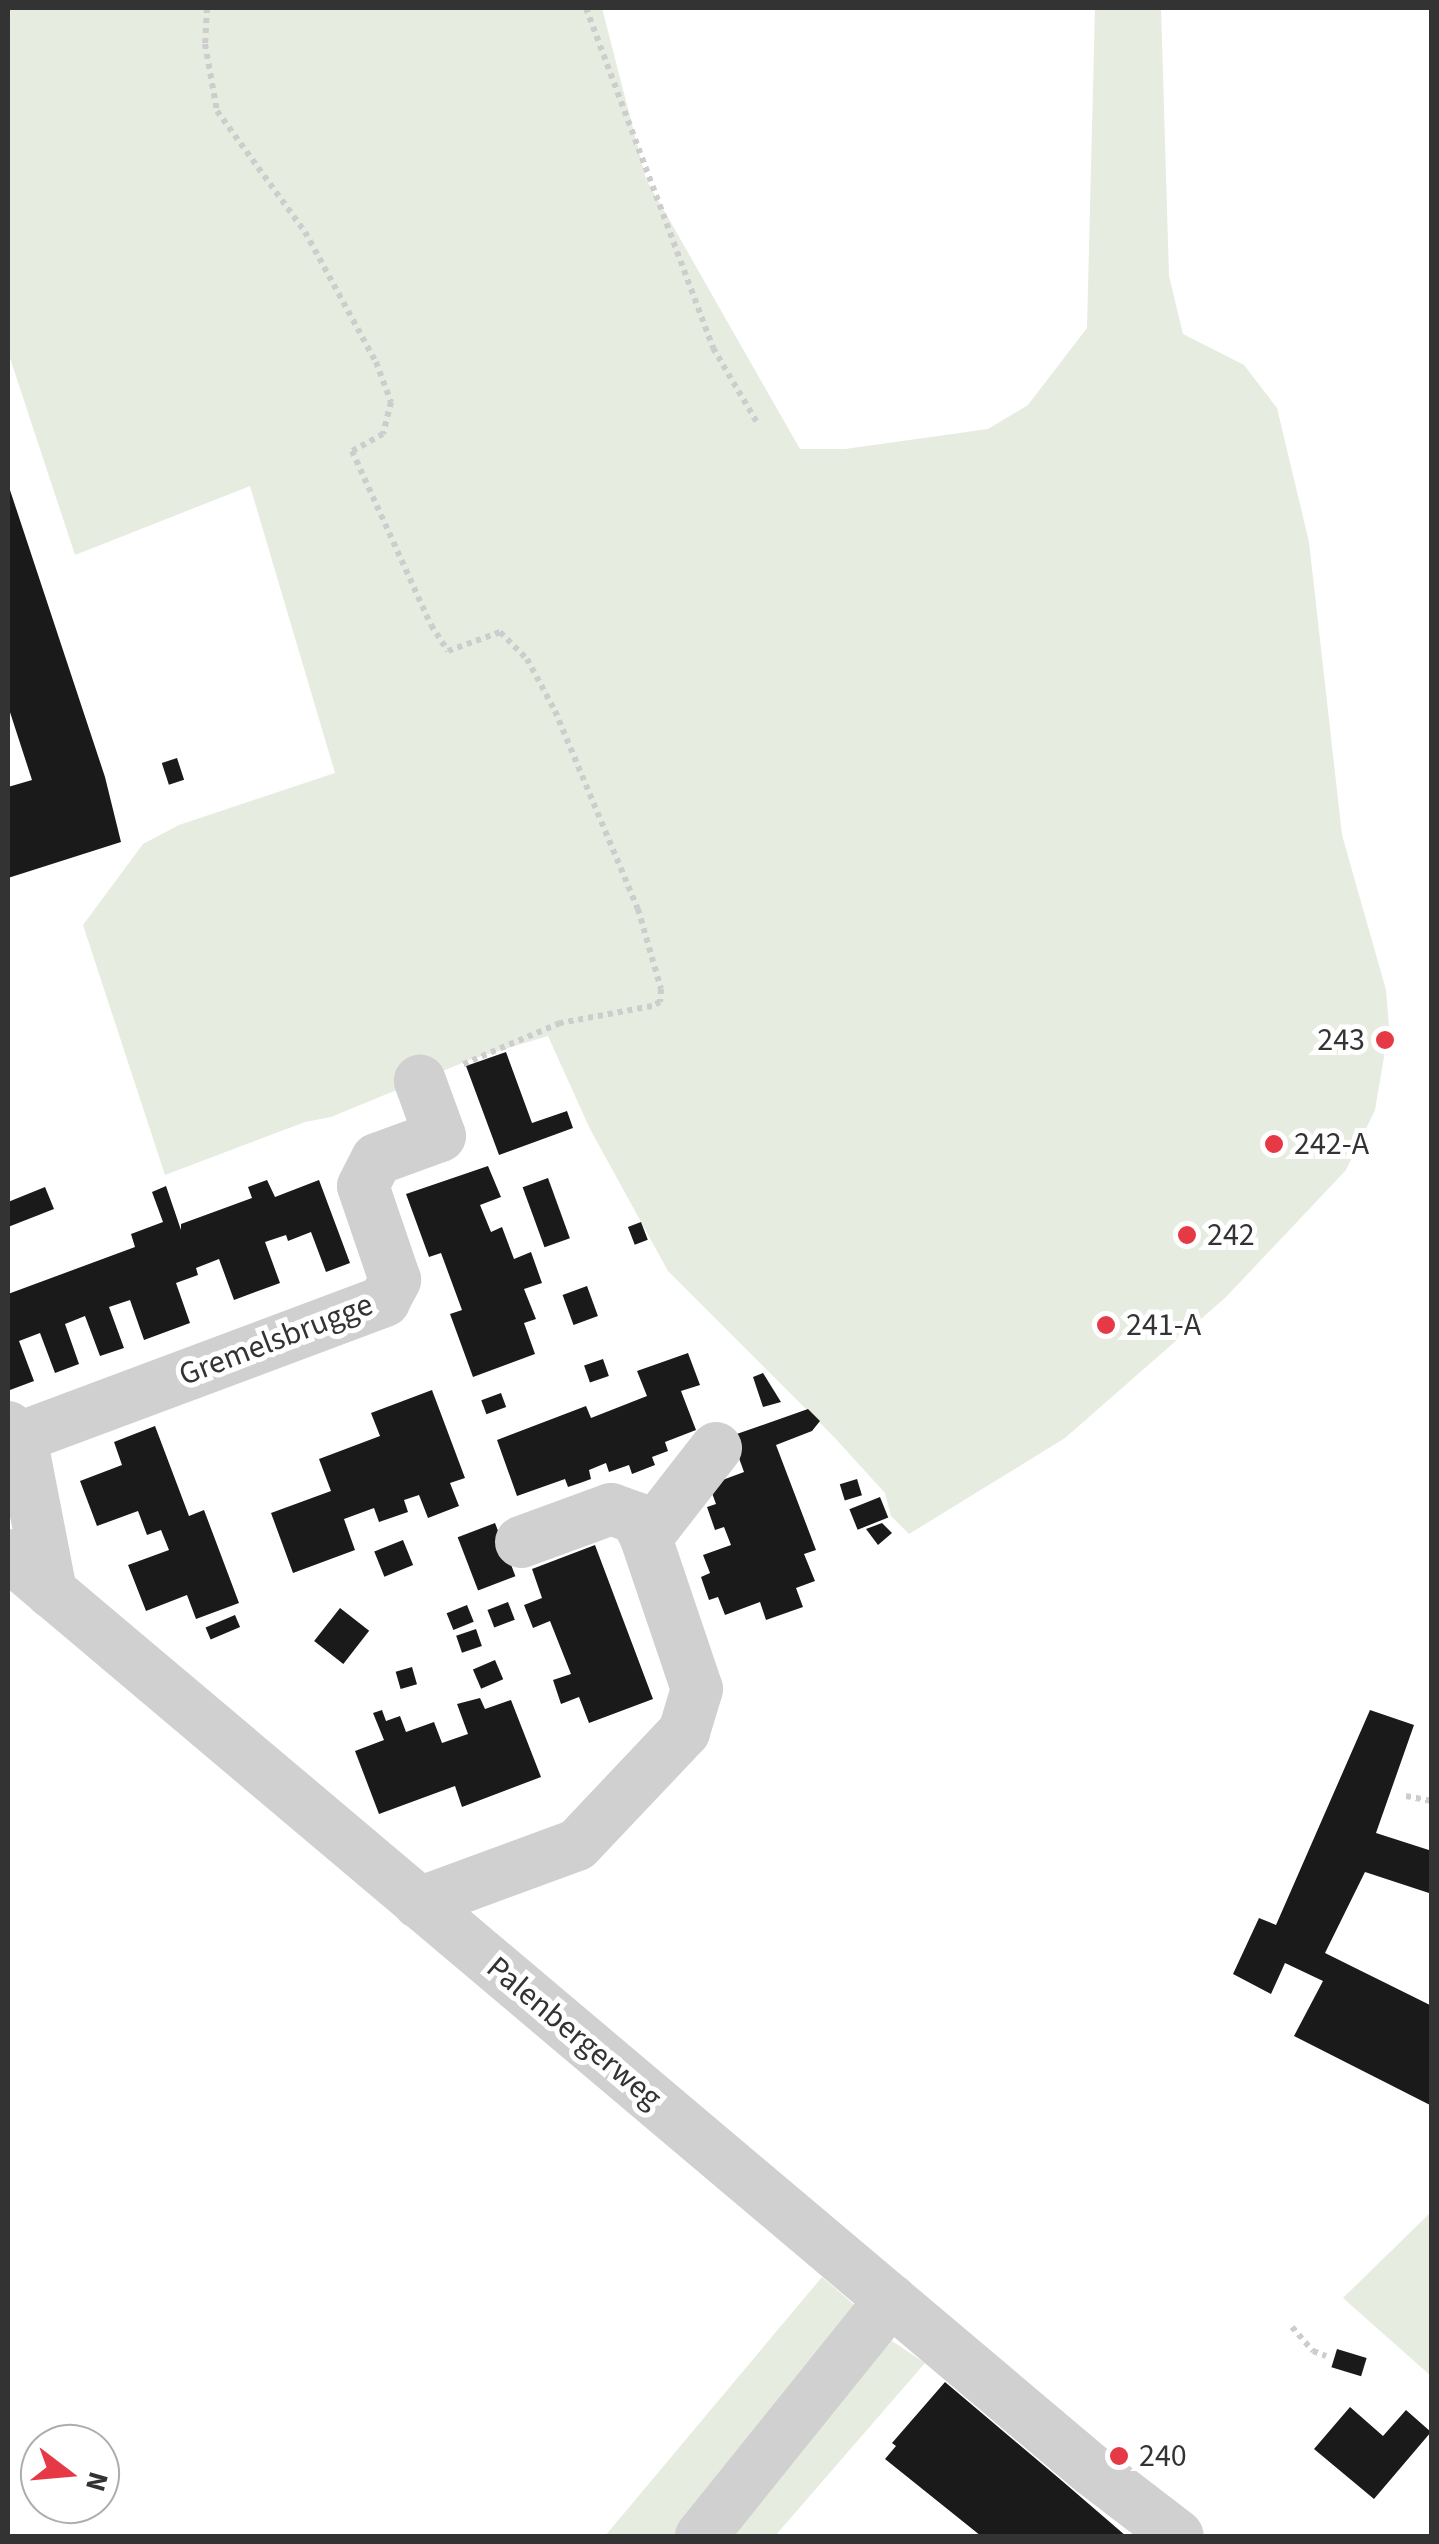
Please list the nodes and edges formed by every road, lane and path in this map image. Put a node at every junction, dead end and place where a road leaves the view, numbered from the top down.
1 (207, 8) edge
2 (586, 8) edge
3 (758, 424) dead end
4 (420, 1081) joint
5 (14, 1432) edge
6 (716, 1448) dead end
7 (646, 1538) junction
8 (520, 1542) dead end
9 (8, 1555) edge
10 (51, 1592) junction
11 (1406, 1796) dead end
12 (1432, 1801) edge
13 (419, 1903) junction
14 (890, 2300) junction
15 (1292, 2326) dead end
16 (1326, 2356) dead end
17 (1160, 2523) edge
18 (701, 2536) edge

1 - 4 path
2 - 3 path
4 - 5 street, Gremelsbrugge
5 - 10 street, Gremelsbrugge
6 - 7 street
7 - 8 street
7 - 13 street
9 - 10 street, Palenbergerweg
10 - 13 street, Palenbergerweg
11 - 12 path
13 - 14 street, Palenbergerweg
14 - 17 street, Palenbergerweg
14 - 18 street
15 - 16 path

